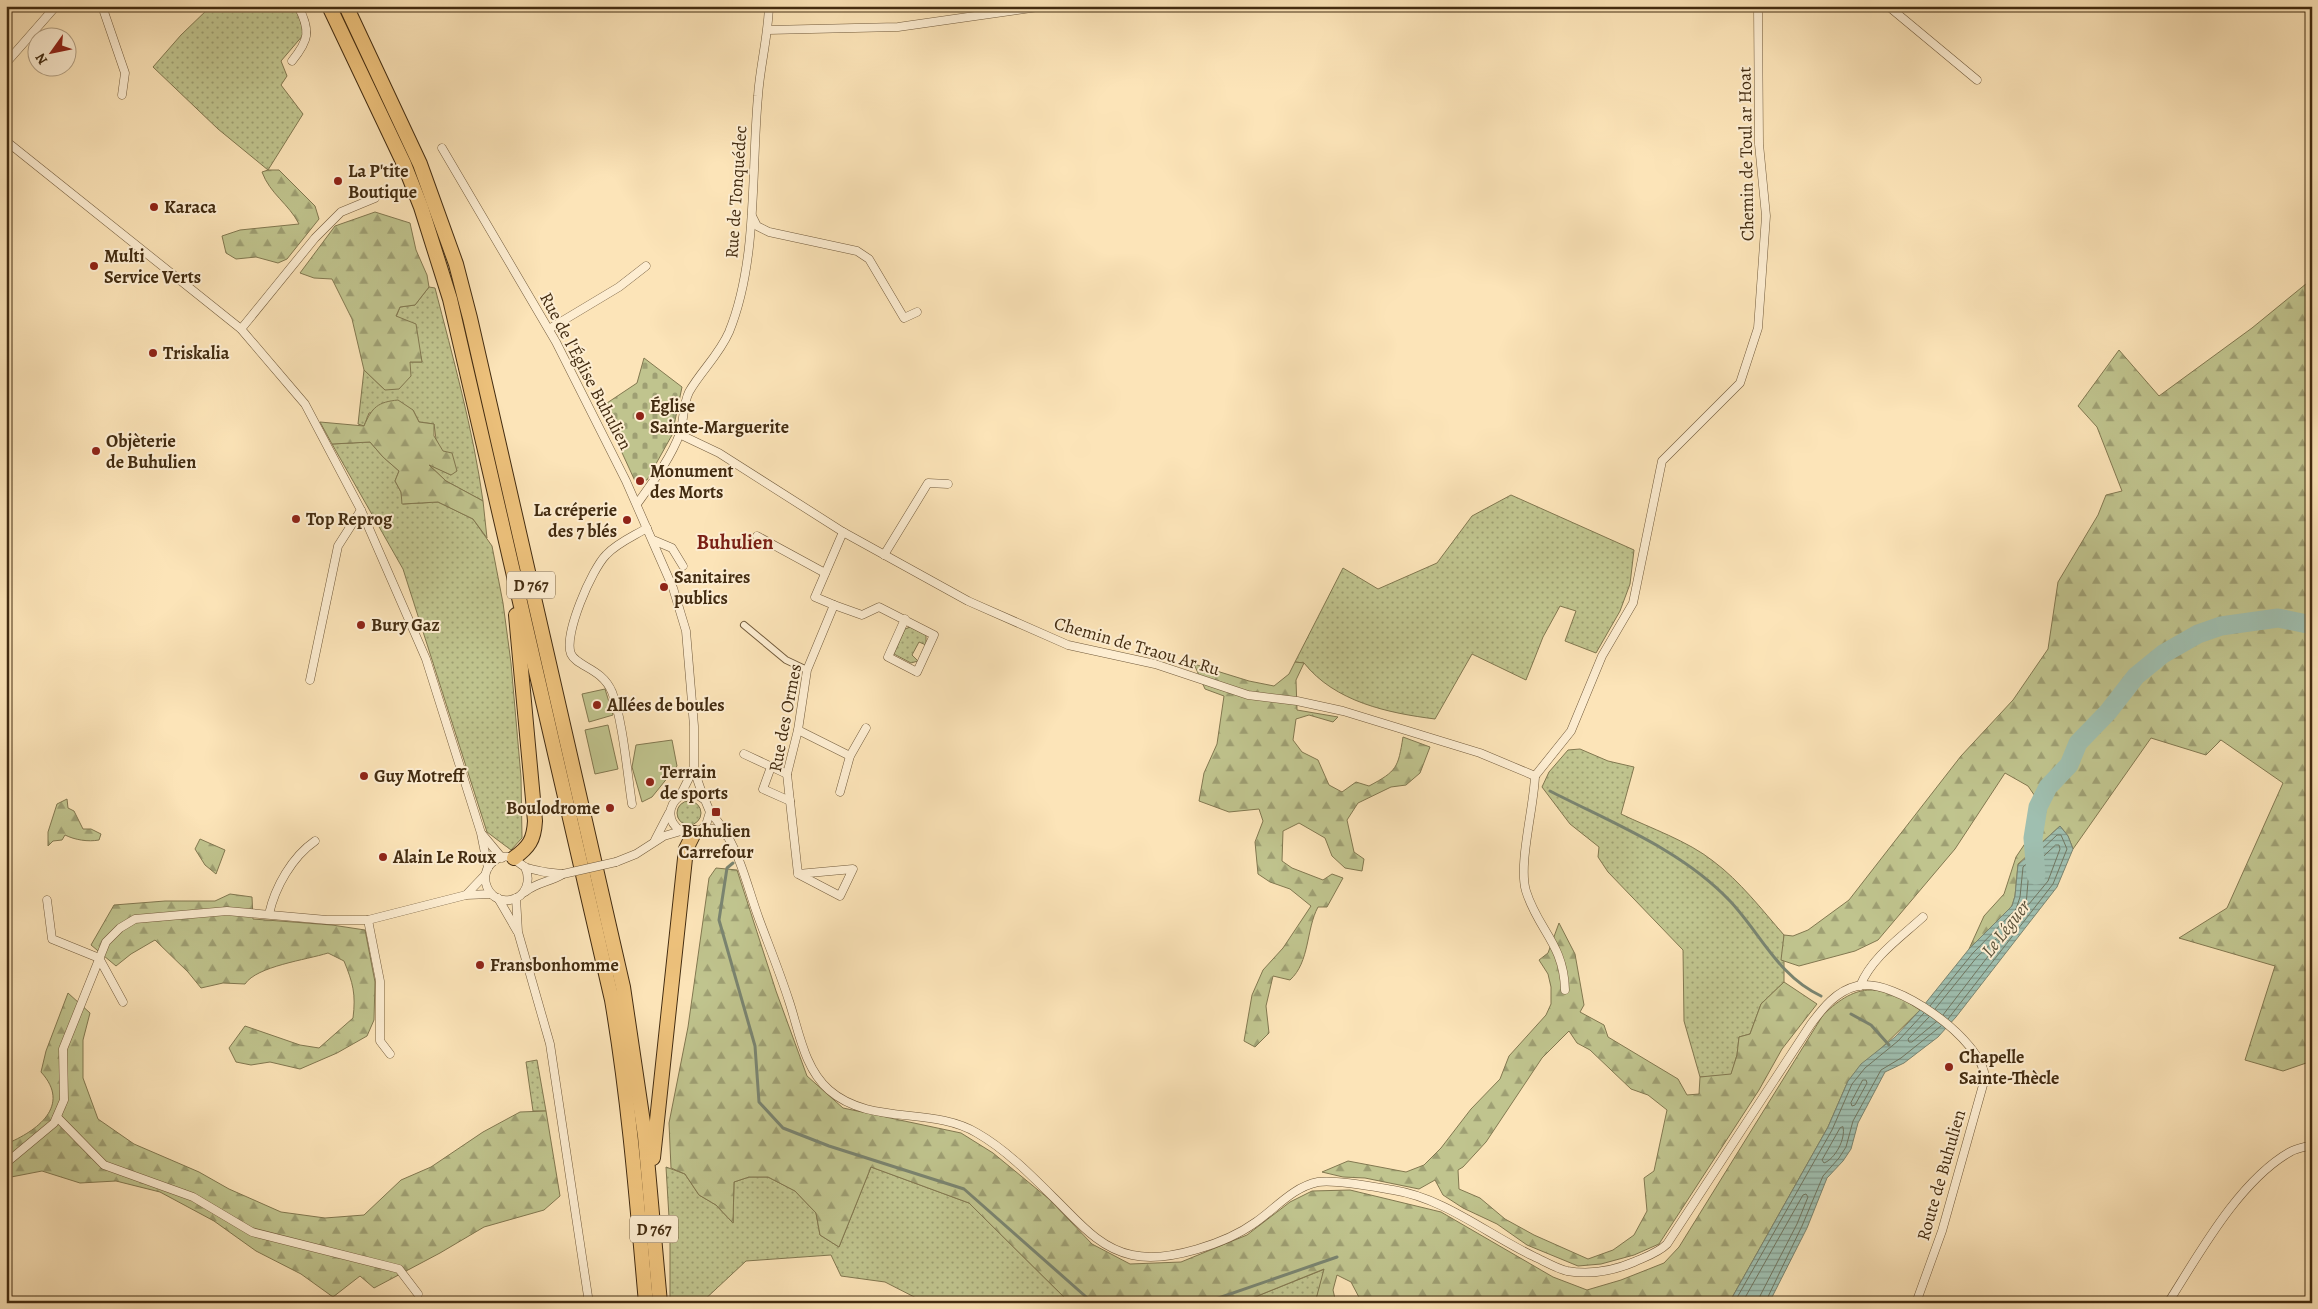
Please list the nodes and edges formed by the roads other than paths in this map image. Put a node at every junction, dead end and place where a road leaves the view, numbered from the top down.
1 (56, 6) edge
2 (102, 6) edge
3 (298, 6) edge
4 (328, 6) edge
5 (346, 6) edge
6 (769, 6) edge
7 (1045, 6) edge
8 (1758, 6) edge
9 (1888, 6) edge
10 (768, 30) junction
11 (292, 61) dead end
12 (6, 63) edge
13 (1977, 80) dead end
14 (122, 95) dead end
15 (6, 141) edge
16 (442, 148) dead end
17 (375, 198) dead end
18 (751, 214) junction
19 (646, 266) dead end
20 (917, 312) dead end
21 (241, 329) junction
22 (549, 329) junction
23 (679, 434) junction
24 (948, 484) dead end
25 (637, 504) junction
26 (361, 510) junction
27 (648, 528) junction
28 (843, 532) junction
29 (757, 536) dead end
30 (653, 540) junction
31 (884, 555) junction
32 (510, 562) junction
33 (683, 566) dead end
34 (826, 573) junction
35 (834, 605) junction
36 (905, 619) junction
37 (744, 625) dead end
38 (807, 670) junction
39 (310, 680) dead end
40 (866, 728) dead end
41 (798, 730) junction
42 (744, 754) dead end
43 (850, 756) junction
44 (771, 767) junction
45 (694, 768) junction
46 (787, 774) junction
47 (1536, 776) junction
48 (840, 792) dead end
49 (680, 796) junction
50 (705, 800) junction
51 (790, 801) junction
52 (632, 804) dead end
53 (670, 812) junction
54 (710, 812) junction
55 (692, 831) junction
56 (481, 833) junction
57 (728, 837) junction
58 (655, 840) junction
59 (314, 842) dead end
60 (514, 861) junction
61 (487, 871) junction
62 (564, 874) junction
63 (798, 874) junction
64 (466, 895) junction
65 (494, 896) junction
66 (519, 896) junction
67 (47, 900) dead end
68 (269, 914) junction
69 (1923, 917) dead end
70 (368, 920) junction
71 (518, 932) junction
72 (99, 958) junction
73 (1860, 986) junction
74 (1565, 990) dead end
75 (123, 1002) dead end
76 (390, 1054) dead end
77 (56, 1117) junction
78 (2312, 1145) edge
79 (6, 1163) edge
80 (650, 1184) junction
81 (418, 1294) dead end
82 (589, 1303) edge
83 (646, 1303) edge
84 (660, 1303) edge
85 (1916, 1303) edge
86 (2168, 1303) edge

1 - 12 street
2 - 14 street
3 - 11 street
4 - 32 highway, D 767
5 - 80 highway, D 767
6 - 10 street, Rue de Tonquédec
7 - 10 street
8 - 47 street, Chemin de Toul ar Hoat
9 - 13 street
10 - 18 street, Rue de Tonquédec
15 - 21 street
16 - 22 street, Rue de l'Église Buhulien
17 - 21 street
18 - 20 street
18 - 23 street, Rue de Tonquédec
19 - 22 street
21 - 26 street
22 - 25 street, Rue de l'Église Buhulien
23 - 25 street, Rue de Tonquédec
23 - 28 street, Chemin de Traou Ar Ru
24 - 31 street
25 - 27 street, Rue de l'Église Buhulien
26 - 39 street
26 - 56 street
27 - 30 street, Rue de l'Église Buhulien
27 - 52 street
28 - 31 street, Chemin de Traou Ar Ru
28 - 34 street
29 - 34 street
30 - 33 street
30 - 45 street, Rue de l'Église Buhulien
31 - 47 street, Chemin de Traou Ar Ru
32 - 60 highway, D 767
32 - 83 highway, D 767
34 - 35 street
35 - 36 street
35 - 38 street, Rue des Ormes
36 - 36 street
37 - 38 street
38 - 41 street, Rue des Ormes
40 - 43 street
41 - 43 street
41 - 46 street, Rue des Ormes
42 - 44 street
43 - 48 street
44 - 46 street
44 - 51 street
45 - 49 street, Rue de l'Église Buhulien
45 - 50 street, Rue de l'Église Buhulien
46 - 51 street, Rue des Ormes
47 - 74 street
49 - 50 street
49 - 53 street
50 - 54 street
51 - 63 street, Rue des Ormes
53 - 55 street
53 - 58 street
54 - 55 street
54 - 57 street
55 - 57 street
55 - 58 street
55 - 80 highway
56 - 60 street
56 - 61 street
57 - 73 street
58 - 62 street, bridge
59 - 68 street
60 - 61 street
60 - 62 street
60 - 66 street
61 - 64 street
61 - 65 street
62 - 66 street
63 - 63 street
64 - 65 street
64 - 70 street
65 - 66 street
65 - 71 street
66 - 71 street
67 - 72 street
68 - 70 street
68 - 72 street
69 - 73 street
70 - 76 street
71 - 82 street
72 - 75 street
72 - 77 street
73 - 85 street, Route de Buhulien
77 - 79 street
77 - 81 street
78 - 86 street
80 - 84 highway, D 767

